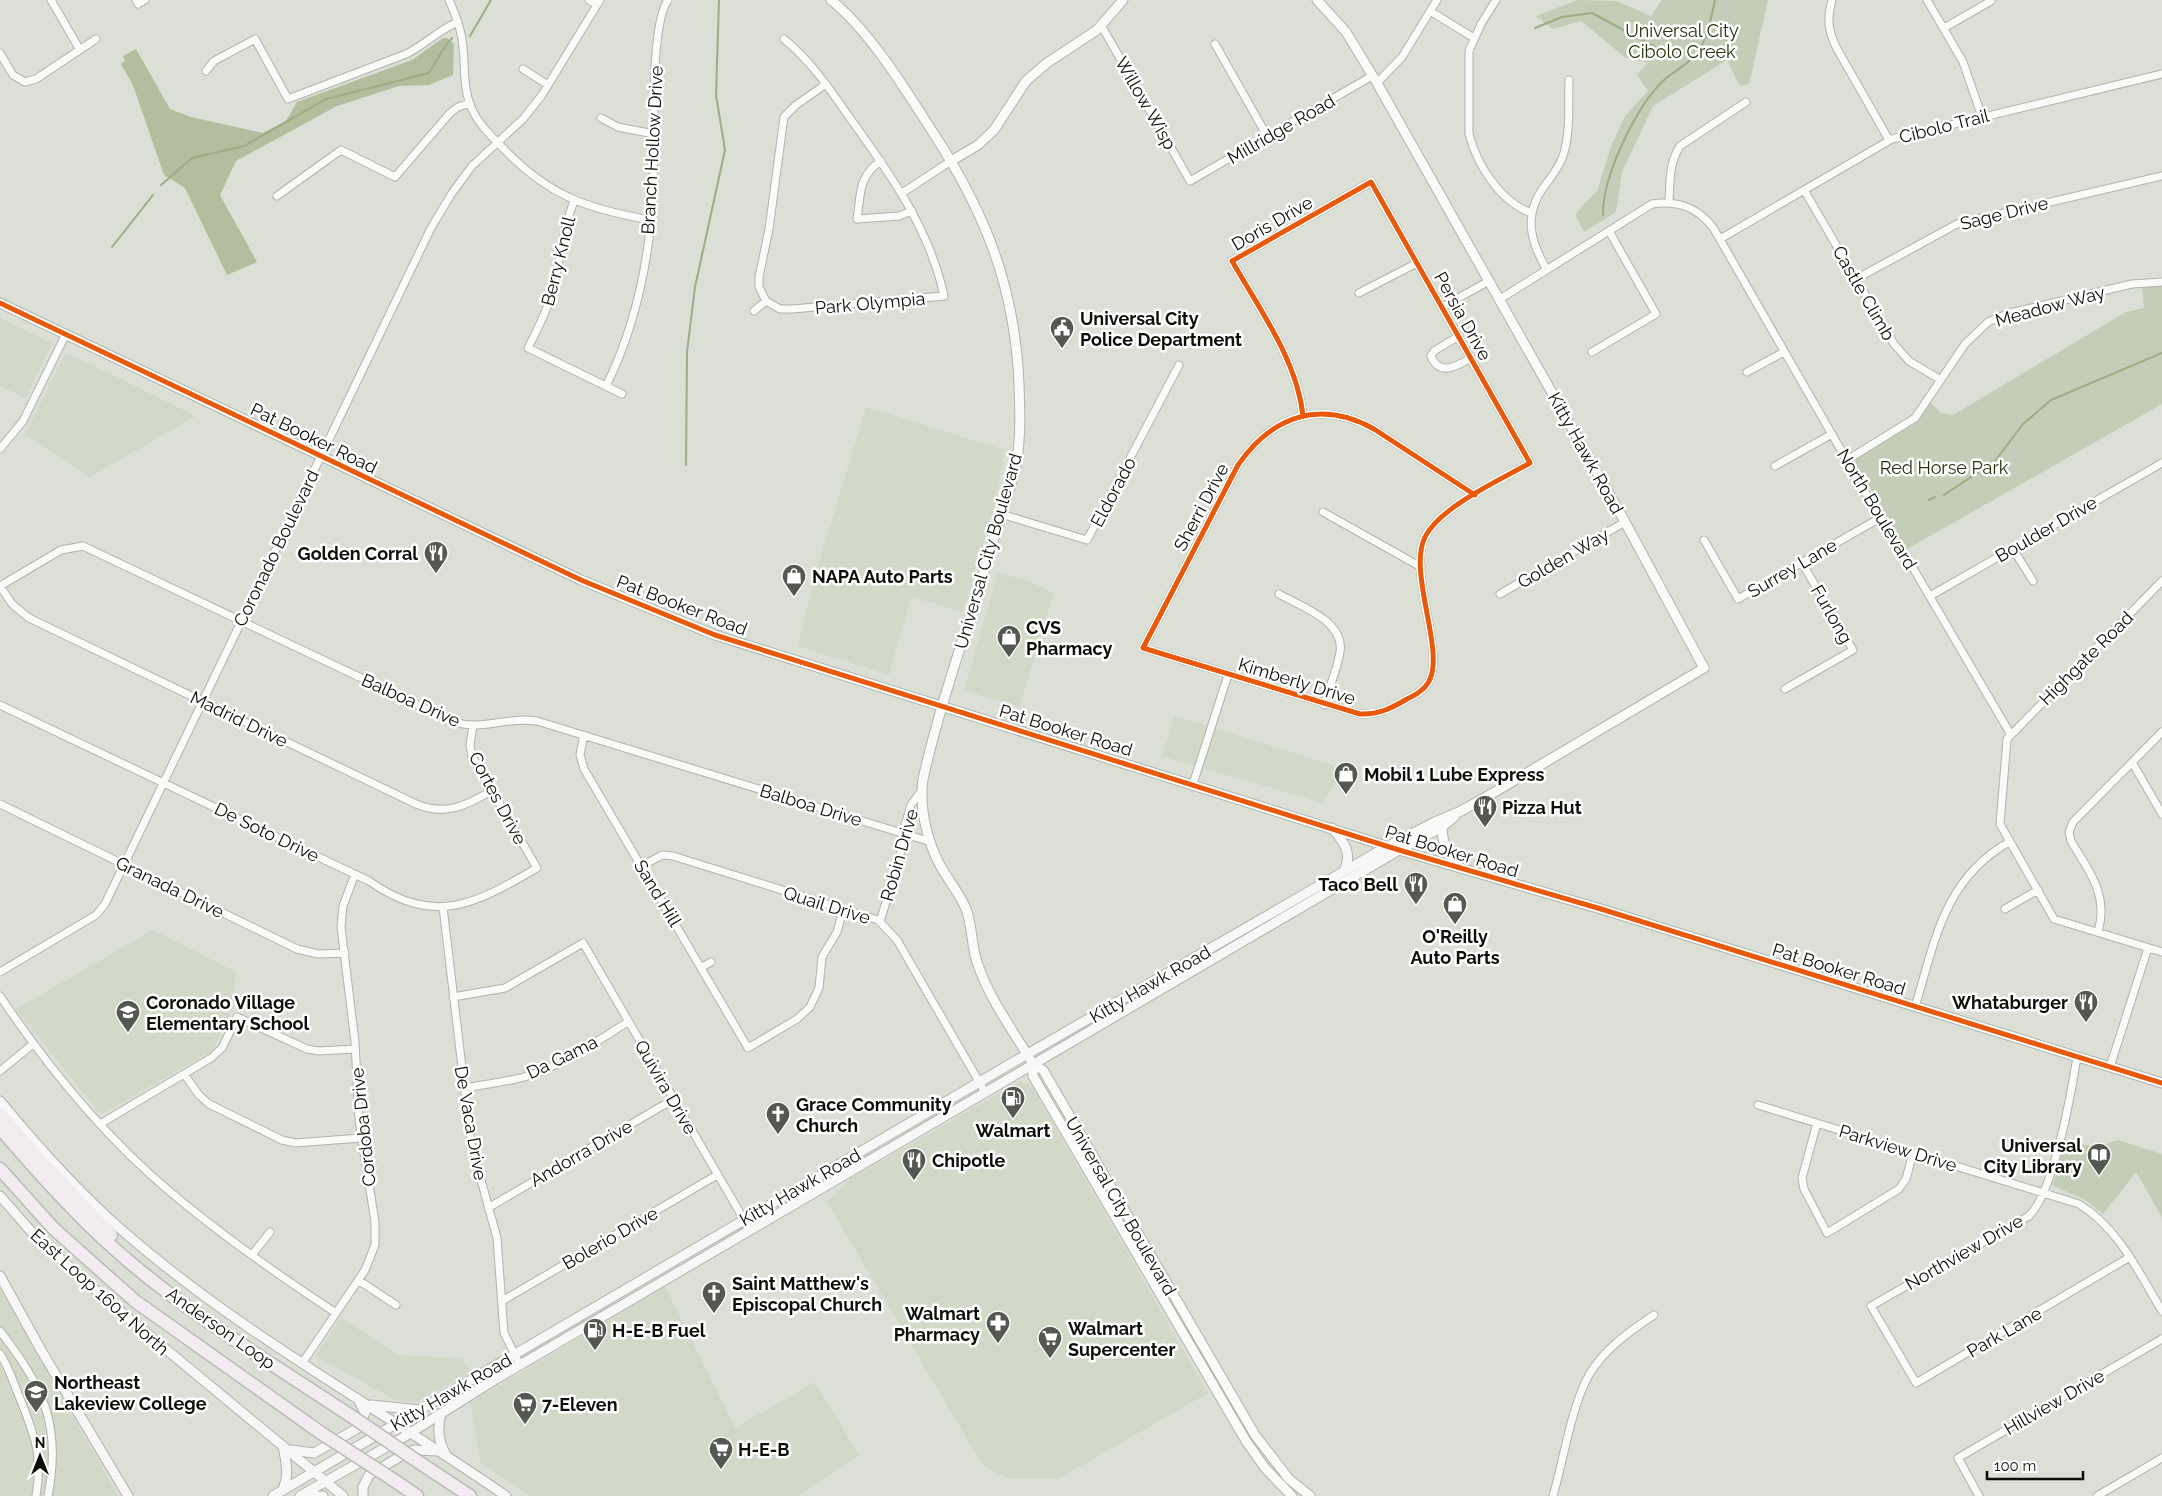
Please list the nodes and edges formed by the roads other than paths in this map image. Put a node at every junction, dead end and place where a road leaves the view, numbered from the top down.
1 (50, 0) edge
2 (449, 0) edge
3 (589, 0) edge
4 (668, 0) edge
5 (831, 0) edge
6 (1123, 0) edge
7 (1317, 0) edge
8 (1437, 0) edge
9 (1496, 0) edge
10 (1832, 0) edge
11 (1927, 0) edge
12 (1992, 0) edge
13 (599, 2) edge
14 (1430, 11) junction
15 (458, 22) junction
16 (1101, 25) junction
17 (1944, 28) junction
18 (1474, 38) junction
19 (96, 39) dead end
20 (784, 39) dead end
21 (1215, 44) dead end
22 (80, 50) junction
23 (0, 53) edge
24 (523, 68) dead end
25 (206, 71) dead end
26 (2162, 74) edge
27 (1374, 80) junction
28 (1569, 80) dead end
29 (826, 84) junction
30 (548, 86) junction
31 (1746, 102) dead end
32 (470, 103) junction
33 (1982, 117) junction
34 (600, 118) dead end
35 (654, 134) junction
36 (1267, 136) junction
37 (1889, 140) junction
38 (497, 142) junction
39 (881, 161) junction
40 (951, 161) junction
41 (2162, 176) edge
42 (1190, 181) joint
43 (1371, 182) joint
44 (1804, 190) junction
45 (902, 193) junction
46 (277, 196) dead end
47 (574, 201) junction
48 (1669, 202) junction
49 (912, 211) junction
50 (1532, 213) junction
51 (651, 220) junction
52 (1609, 232) junction
53 (1720, 239) junction
54 (1417, 263) junction
55 (1547, 270) junction
56 (1856, 279) junction
57 (1489, 280) junction
58 (2162, 282) edge
59 (1359, 293) dead end
60 (1500, 299) junction
61 (766, 300) junction
62 (0, 303) edge
63 (1442, 306) junction
64 (754, 310) dead end
65 (66, 334) junction
66 (1459, 336) junction
67 (1592, 352) dead end
68 (1784, 352) junction
69 (1471, 358) junction
70 (1179, 365) dead end
71 (1747, 372) dead end
72 (1941, 380) junction
73 (606, 386) junction
74 (622, 394) dead end
75 (1303, 416) junction
76 (1832, 434) junction
77 (0, 449) edge
78 (320, 456) junction
79 (1847, 460) junction
80 (1530, 463) joint
81 (2162, 463) edge
82 (1775, 466) dead end
83 (1475, 495) junction
84 (1323, 512) dead end
85 (1002, 514) junction
86 (1880, 518) junction
87 (1625, 522) junction
88 (1704, 540) dead end
89 (2013, 549) junction
90 (1802, 563) junction
91 (1421, 567) junction
92 (2033, 581) dead end
93 (2162, 581) edge
94 (0, 586) edge
95 (1279, 594) dead end
96 (1500, 594) dead end
97 (1930, 596) junction
98 (241, 620) junction
99 (1143, 648) joint
100 (1228, 675) junction
101 (1784, 689) dead end
102 (202, 702) junction
103 (0, 704) edge
104 (1324, 705) junction
105 (944, 706) junction
106 (473, 726) junction
107 (2162, 732) edge
108 (584, 735) junction
109 (2010, 735) junction
110 (2132, 762) junction
111 (163, 783) junction
112 (1193, 784) junction
113 (491, 791) junction
114 (921, 791) junction
115 (0, 804) edge
116 (1461, 811) junction
117 (2162, 814) edge
118 (1442, 827) junction
119 (1332, 828) junction
120 (904, 834) junction
121 (931, 842) junction
122 (2009, 842) junction
123 (1388, 846) junction
124 (1399, 850) junction
125 (124, 865) junction
126 (642, 866) junction
127 (537, 868) joint
128 (1460, 868) junction
129 (1344, 872) junction
130 (355, 874) junction
131 (2038, 890) junction
132 (442, 906) junction
133 (2005, 909) dead end
134 (843, 910) junction
135 (1284, 912) junction
136 (880, 922) junction
137 (2098, 932) junction
138 (2148, 948) junction
139 (2162, 952) edge
140 (345, 953) junction
141 (1201, 954) junction
142 (711, 962) dead end
143 (1206, 963) junction
144 (702, 967) junction
145 (0, 972) edge
146 (0, 996) edge
147 (453, 997) junction
148 (1914, 1007) junction
149 (628, 1022) junction
150 (33, 1044) junction
151 (355, 1049) junction
152 (1027, 1055) junction
153 (2077, 1057) junction
154 (1033, 1064) junction
155 (2110, 1067) junction
156 (0, 1072) edge
157 (184, 1074) junction
158 (980, 1082) junction
159 (2162, 1083) edge
160 (463, 1088) junction
161 (985, 1092) junction
162 (674, 1099) junction
163 (0, 1101) edge
164 (1758, 1105) dead end
165 (0, 1114) edge
166 (1817, 1123) junction
167 (100, 1124) junction
168 (0, 1128) edge
169 (361, 1138) junction
170 (883, 1139) junction
171 (1082, 1139) junction
172 (1072, 1144) junction
173 (889, 1148) junction
174 (1913, 1152) junction
175 (0, 1169) edge
176 (717, 1175) junction
177 (820, 1176) junction
178 (827, 1185) junction
179 (2044, 1192) junction
180 (0, 1196) edge
181 (488, 1208) junction
182 (1122, 1209) junction
183 (1113, 1214) junction
184 (744, 1220) junction
185 (750, 1230) junction
186 (270, 1232) dead end
187 (252, 1255) junction
188 (2130, 1257) junction
189 (0, 1276) edge
190 (1162, 1277) junction
191 (358, 1280) junction
192 (1153, 1282) junction
193 (502, 1301) junction
194 (608, 1301) junction
195 (396, 1305) dead end
196 (613, 1310) junction
197 (2162, 1311) edge
198 (336, 1314) junction
199 (1654, 1315) dead end
200 (1189, 1322) junction
201 (212, 1323) junction
202 (1179, 1328) junction
203 (0, 1331) edge
204 (2162, 1339) edge
205 (1893, 1345) joint
206 (0, 1354) edge
207 (514, 1355) junction
208 (303, 1362) junction
209 (520, 1364) junction
210 (356, 1397) junction
211 (367, 1404) junction
212 (420, 1410) junction
213 (441, 1413) junction
214 (1248, 1423) junction
215 (396, 1424) junction
216 (1238, 1428) junction
217 (410, 1433) junction
218 (286, 1448) junction
219 (442, 1453) junction
220 (2162, 1458) edge
221 (314, 1471) junction
222 (326, 1482) junction
223 (282, 1491) junction
224 (36, 1496) edge
225 (48, 1496) edge
226 (128, 1496) edge
227 (274, 1496) edge
228 (300, 1496) edge
229 (307, 1496) edge
230 (323, 1496) edge
231 (343, 1496) edge
232 (363, 1496) edge
233 (417, 1496) edge
234 (470, 1496) edge
235 (506, 1496) edge
236 (1292, 1496) edge
237 (1310, 1496) edge
238 (1553, 1496) edge
239 (1980, 1496) edge
240 (2097, 1496) edge

1 - 22 street
2 - 15 street
3 - 13 street
4 - 35 street, Branch Hollow Drive
5 - 40 street, Universal City Boulevard
6 - 16 street
7 - 27 street, Kitty Hawk Road
8 - 14 street
9 - 18 street
10 - 37 street
11 - 17 street
12 - 17 street
13 - 30 street, Coronado Boulevard
14 - 18 street
14 - 27 street
15 - 25 street
15 - 32 street
16 - 40 street
16 - 42 street, Willow Wisp
17 - 33 street
18 - 50 street
19 - 22 street
20 - 29 street, Park Olympia
21 - 36 street
22 - 23 street
24 - 30 street
26 - 33 street, Cibolo Trail
27 - 36 street, Millridge Road
27 - 57 street, Kitty Hawk Road
28 - 50 street
29 - 39 street, Park Olympia
29 - 61 street
30 - 38 street, Coronado Boulevard
31 - 48 street
32 - 38 street
32 - 46 street
33 - 37 street, Cibolo Trail
34 - 35 street
35 - 51 street, Branch Hollow Drive
36 - 42 street, Millridge Road
37 - 44 street, Cibolo Trail
38 - 47 street
38 - 78 street, Coronado Boulevard
39 - 45 street, Park Olympia
39 - 49 street
40 - 45 street
40 - 85 street, Universal City Boulevard
41 - 56 street, Sage Drive
43 - 54 street, Persia Drive
43 - 75 street, Doris Drive
44 - 53 street, Cibolo Trail
44 - 56 street, Castle Climb
45 - 49 street, Park Olympia
47 - 51 street
47 - 73 street, Berry Knoll
48 - 52 street
48 - 53 street, North Boulevard
49 - 61 street, Park Olympia
50 - 55 street
51 - 73 street, Branch Hollow Drive
52 - 55 street
52 - 67 street
53 - 68 street, North Boulevard
54 - 59 street
54 - 63 street, Persia Drive
55 - 60 street
56 - 72 street, Castle Climb
57 - 60 street, Kitty Hawk Road
57 - 63 street
58 - 72 street, Meadow Way
60 - 87 street, Kitty Hawk Road
61 - 64 street
62 - 65 main road, Pat Booker Road
63 - 66 street, Persia Drive
65 - 77 street
65 - 78 main road, Pat Booker Road
66 - 69 street, Persia Drive
66 - 69 street, Persia Drive
68 - 71 street
68 - 76 street, North Boulevard
69 - 80 street, Persia Drive
70 - 85 street, Eldorado
72 - 79 street, Meadow Way
73 - 74 street
75 - 83 street, Sherri Drive
75 - 99 street, Sherri Drive
76 - 79 street, North Boulevard
76 - 82 street
78 - 98 street, Coronado Boulevard
78 - 105 main road, Pat Booker Road
79 - 86 street, North Boulevard
80 - 83 street, Kimberly Drive
81 - 89 street, Boulder Drive
83 - 91 street, Kimberly Drive
84 - 91 street
85 - 105 street, Universal City Boulevard
86 - 90 street, Surrey Lane
86 - 97 street, North Boulevard
87 - 96 street, Golden Way
87 - 116 street, Kitty Hawk Road
88 - 90 street, Surrey Lane
89 - 92 street
89 - 97 street, Boulder Drive
90 - 101 street, Furlong
91 - 104 street, Kimberly Drive
93 - 109 street, Highgate Road
94 - 98 street, Balboa Drive
94 - 102 street, Madrid Drive
95 - 104 street
97 - 109 street, North Boulevard
98 - 102 street, Coronado Boulevard
98 - 106 street, Balboa Drive
99 - 100 street, Kimberly Drive
100 - 104 street, Kimberly Drive
100 - 112 street
102 - 111 street, Coronado Boulevard
102 - 113 street, Madrid Drive
103 - 111 street, De Soto Drive
105 - 112 main road, Pat Booker Road
105 - 114 street, Universal City Boulevard
106 - 108 street, Balboa Drive
106 - 113 street, Cortes Drive
107 - 110 street
108 - 120 street, Balboa Drive
108 - 126 street, Sand Hill
109 - 122 street
110 - 117 street
110 - 137 street
111 - 125 street, Coronado Boulevard
111 - 130 street, De Soto Drive
112 - 119 main road, Pat Booker Road
113 - 127 street, Cortes Drive
114 - 120 street, Robin Drive
114 - 121 street, Universal City Boulevard
115 - 125 street, Granada Drive
116 - 118 street, Kitty Hawk Road
116 - 123 street, Kitty Hawk Road
118 - 124 street, Kitty Hawk Road
118 - 128 street
119 - 123 main road, Pat Booker Road
119 - 129 main road
120 - 121 street, Balboa Drive
120 - 136 street, Robin Drive
121 - 152 street, Universal City Boulevard
122 - 131 street
122 - 148 street
123 - 124 main road, Pat Booker Road
123 - 129 main road, Kitty Hawk Road
124 - 128 main road, Pat Booker Road
124 - 135 main road, Kitty Hawk Road
125 - 140 street, Granada Drive
125 - 145 street, Coronado Boulevard
126 - 134 street, Quail Drive
126 - 144 street, Sand Hill
127 - 132 street, De Soto Drive
128 - 148 main road, Pat Booker Road
129 - 135 main road, Kitty Hawk Road
130 - 132 street, De Soto Drive
130 - 140 street, Cordoba Drive
131 - 133 street
131 - 137 street
132 - 147 street, De Vaca Drive
134 - 136 street, Quail Drive
134 - 144 street, Sand Hill
135 - 141 main road, Kitty Hawk Road
135 - 143 main road, Kitty Hawk Road
136 - 158 street, Quail Drive
137 - 138 street
138 - 139 street
138 - 155 street
140 - 151 street, Cordoba Drive
141 - 143 main road
141 - 152 main road, Kitty Hawk Road
142 - 144 street
143 - 154 main road, Kitty Hawk Road
146 - 150 street
147 - 149 street, Quivira Drive
147 - 160 street, De Vaca Drive
148 - 153 main road, Pat Booker Road
149 - 160 street, Da Gama
149 - 162 street, Quivira Drive
150 - 156 street
150 - 167 street
151 - 157 street
151 - 169 street, Cordoba Drive
152 - 154 street, Universal City Boulevard
152 - 158 main road, Kitty Hawk Road
153 - 155 main road, Pat Booker Road
153 - 179 street, Northview Drive
154 - 161 main road, Kitty Hawk Road
154 - 171 street, Universal City Boulevard
154 - 172 street, Universal City Boulevard
155 - 159 main road, Pat Booker Road
157 - 167 street
157 - 169 street
158 - 161 street, Quail Drive
158 - 170 main road, Kitty Hawk Road
160 - 181 street, De Vaca Drive
161 - 173 main road, Kitty Hawk Road
162 - 176 street, Quivira Drive
162 - 181 street, Andorra Drive
163 - 208 main road
164 - 166 street, Parkview Drive
165 - 201 highway
166 - 174 street, Parkview Drive
166 - 174 street
167 - 187 street
168 - 201 highway, Anderson Loop
169 - 191 street, Cordoba Drive
170 - 173 street
170 - 177 main road, Kitty Hawk Road
171 - 172 street
171 - 182 street, Universal City Boulevard
172 - 183 street, Universal City Boulevard
173 - 178 main road, Kitty Hawk Road
174 - 179 street, Parkview Drive
175 - 233 highway, Anderson Loop, bridge
176 - 184 street, Quivira Drive
176 - 193 street, Bolerio Drive
177 - 178 street
177 - 184 main road, Kitty Hawk Road
178 - 185 main road, Kitty Hawk Road
179 - 188 street, Parkview Drive
179 - 205 street, Northview Drive
180 - 218 main road, East Loop 1604 North
181 - 193 street, De Vaca Drive
182 - 183 street
182 - 190 street, Universal City Boulevard
183 - 192 street, Universal City Boulevard
184 - 185 street, Quivira Drive
184 - 194 main road, Kitty Hawk Road
185 - 196 main road, Kitty Hawk Road
186 - 187 street
187 - 198 street
188 - 197 street, Parkview Drive
188 - 205 street, Park Lane
189 - 226 main road
190 - 192 street
190 - 200 street, Universal City Boulevard
191 - 195 street
191 - 198 street, Cordoba Drive
192 - 202 street, Universal City Boulevard
193 - 207 street, De Vaca Drive
194 - 196 street
194 - 207 main road, Kitty Hawk Road
196 - 209 main road, Kitty Hawk Road
198 - 208 street, Cordoba Drive
199 - 238 street
200 - 202 street
200 - 214 street, Universal City Boulevard
201 - 234 highway, Anderson Loop, bridge
202 - 216 street, Universal City Boulevard
203 - 225 street
204 - 239 street, Hillview Drive
206 - 224 street
207 - 209 street, De Vaca Drive
207 - 212 main road, Kitty Hawk Road
208 - 210 main road
209 - 213 main road, Kitty Hawk Road
210 - 211 main road
210 - 218 main road
211 - 212 main road
211 - 215 main road
212 - 215 main road, Kitty Hawk Road
213 - 217 main road, Kitty Hawk Road
213 - 219 main road
214 - 216 street
214 - 237 street, Universal City Boulevard
215 - 217 main road
215 - 221 main road, Kitty Hawk Road
216 - 236 street, Universal City Boulevard
217 - 219 main road
217 - 222 main road, Kitty Hawk Road
218 - 221 main road, East Loop 1604 North
218 - 223 main road
219 - 232 main road
219 - 235 main road
220 - 240 street
221 - 222 main road, East Loop 1604 North
221 - 223 main road, Kitty Hawk Road
222 - 228 main road, Kitty Hawk Road
222 - 231 main road, East Loop 1604 North
223 - 227 main road, Kitty Hawk Road
229 - 230 main road

